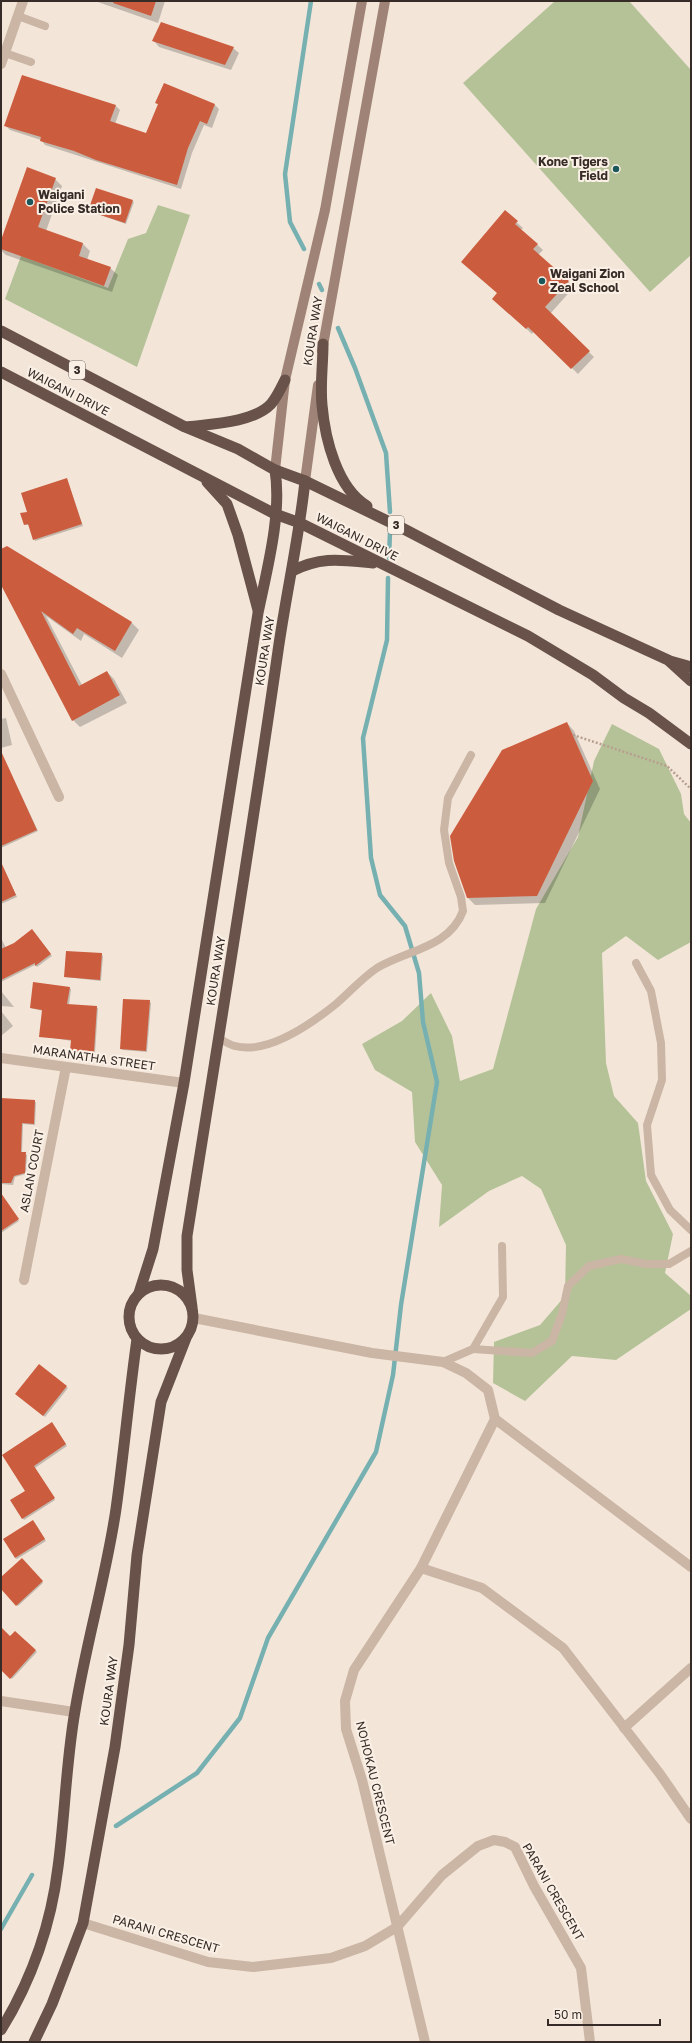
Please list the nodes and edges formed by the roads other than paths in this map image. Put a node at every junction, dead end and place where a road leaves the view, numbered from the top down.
1 (23, 1) edge
2 (362, 1) edge
3 (385, 1) edge
4 (18, 16) junction
5 (45, 26) dead end
6 (5, 53) junction
7 (31, 62) dead end
8 (1, 64) edge
9 (1, 331) edge
10 (323, 344) junction
11 (1, 372) edge
12 (285, 380) junction
13 (185, 427) junction
14 (275, 470) junction
15 (196, 472) junction
16 (305, 480) junction
17 (275, 514) junction
18 (300, 523) junction
19 (402, 528) junction
20 (380, 564) junction
21 (292, 571) junction
22 (258, 613) junction
23 (668, 660) junction
24 (691, 667) edge
25 (1, 674) edge
26 (691, 681) edge
27 (691, 744) edge
28 (471, 755) dead end
29 (59, 797) dead end
30 (636, 963) dead end
31 (218, 1038) junction
32 (1, 1058) edge
33 (66, 1068) junction
34 (184, 1083) junction
35 (691, 1230) edge
36 (502, 1246) dead end
37 (691, 1251) edge
38 (24, 1280) dead end
39 (139, 1293) junction
40 (193, 1313) junction
41 (186, 1338) junction
42 (137, 1339) junction
43 (474, 1349) junction
44 (443, 1362) junction
45 (495, 1419) junction
46 (691, 1567) edge
47 (420, 1568) junction
48 (691, 1668) edge
49 (1, 1702) edge
50 (74, 1712) junction
51 (624, 1728) junction
52 (691, 1819) edge
53 (83, 1923) junction
54 (397, 1927) junction
55 (1, 2030) edge
56 (34, 2042) edge
57 (426, 2042) edge
58 (590, 2042) edge

1 - 4 street
2 - 12 main road, KOURA WAY
3 - 10 main road, KOURA WAY
4 - 5 lane
4 - 6 street
6 - 7 lane
6 - 8 street
9 - 13 highway, WAIGANI DRIVE / 3
10 - 16 main road, KOURA WAY
10 - 19 highway
11 - 15 highway, WAIGANI DRIVE
12 - 13 highway
12 - 14 main road, KOURA WAY
13 - 14 highway, WAIGANI DRIVE / 3
14 - 16 highway, WAIGANI DRIVE / 3
14 - 17 highway, KOURA WAY
15 - 17 highway, WAIGANI DRIVE
15 - 22 highway
16 - 18 highway, KOURA WAY
16 - 19 highway, WAIGANI DRIVE / 3
17 - 18 highway, WAIGANI DRIVE
17 - 22 highway, KOURA WAY
18 - 20 highway, WAIGANI DRIVE
18 - 21 highway, KOURA WAY
19 - 23 highway, WAIGANI DRIVE / 3
20 - 21 highway
20 - 27 highway, WAIGANI DRIVE
21 - 31 highway, KOURA WAY
22 - 34 highway, KOURA WAY
23 - 24 highway
23 - 26 highway, WAIGANI DRIVE / 3
25 - 29 street
28 - 31 lane
30 - 35 lane
31 - 40 highway, KOURA WAY
32 - 33 street, MARANATHA STREET
33 - 34 street, MARANATHA STREET
33 - 38 street, ASLAN COURT
34 - 39 highway, KOURA WAY
36 - 43 lane
37 - 43 lane
39 - 40 highway
39 - 42 highway
40 - 41 highway
40 - 44 street
41 - 42 highway
41 - 53 highway, KOURA WAY
42 - 50 highway
43 - 44 lane
44 - 45 street
45 - 46 street
45 - 47 street, NOHOKAU CRESCENT
47 - 51 street
47 - 54 street, NOHOKAU CRESCENT
48 - 51 street
49 - 50 street
50 - 55 highway
51 - 52 street
53 - 54 street, PARANI CRESCENT
53 - 56 highway, KOURA WAY
54 - 57 street, NOHOKAU CRESCENT
54 - 58 street, PARANI CRESCENT

